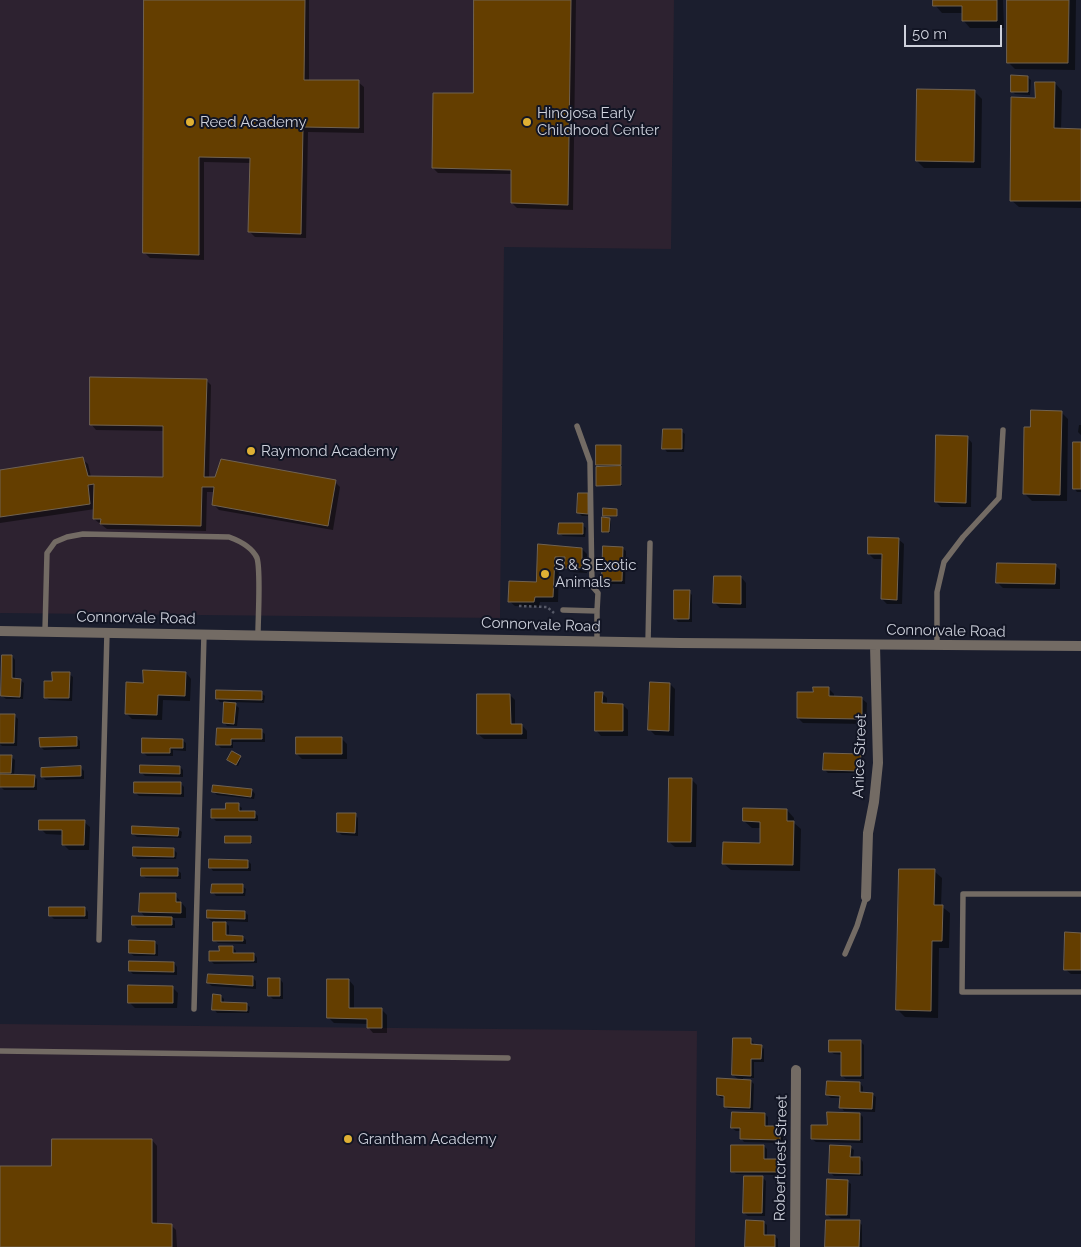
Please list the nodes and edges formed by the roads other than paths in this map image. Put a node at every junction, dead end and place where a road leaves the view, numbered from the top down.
1 (577, 426) dead end
2 (1003, 430) dead end
3 (650, 542) dead end
4 (563, 610) road end
5 (597, 611) junction
6 (0, 631) edge
7 (45, 631) junction
8 (107, 632) junction
9 (204, 634) junction
10 (258, 634) junction
11 (597, 642) junction
12 (648, 643) junction
13 (875, 645) junction
14 (936, 646) junction
15 (1081, 646) edge
16 (1081, 894) edge
17 (866, 897) joint
18 (99, 940) dead end
19 (845, 954) dead end
20 (1081, 992) edge
21 (194, 1009) dead end
22 (0, 1051) edge
23 (508, 1058) dead end
24 (796, 1070) dead end
25 (795, 1247) edge

1 - 5 lane
2 - 14 lane
3 - 12 lane
4 - 5 lane
5 - 11 lane
6 - 7 street, Connorvale Road
7 - 8 street, Connorvale Road
7 - 10 lane
8 - 9 street, Connorvale Road
8 - 18 lane
9 - 10 street, Connorvale Road
9 - 21 lane
10 - 11 street, Connorvale Road
11 - 12 street, Connorvale Road
12 - 13 street, Connorvale Road
13 - 14 street, Connorvale Road
13 - 17 street, Anice Street
14 - 15 street, Connorvale Road
16 - 20 lane
17 - 19 lane
22 - 23 lane
24 - 25 street, Robertcrest Street

